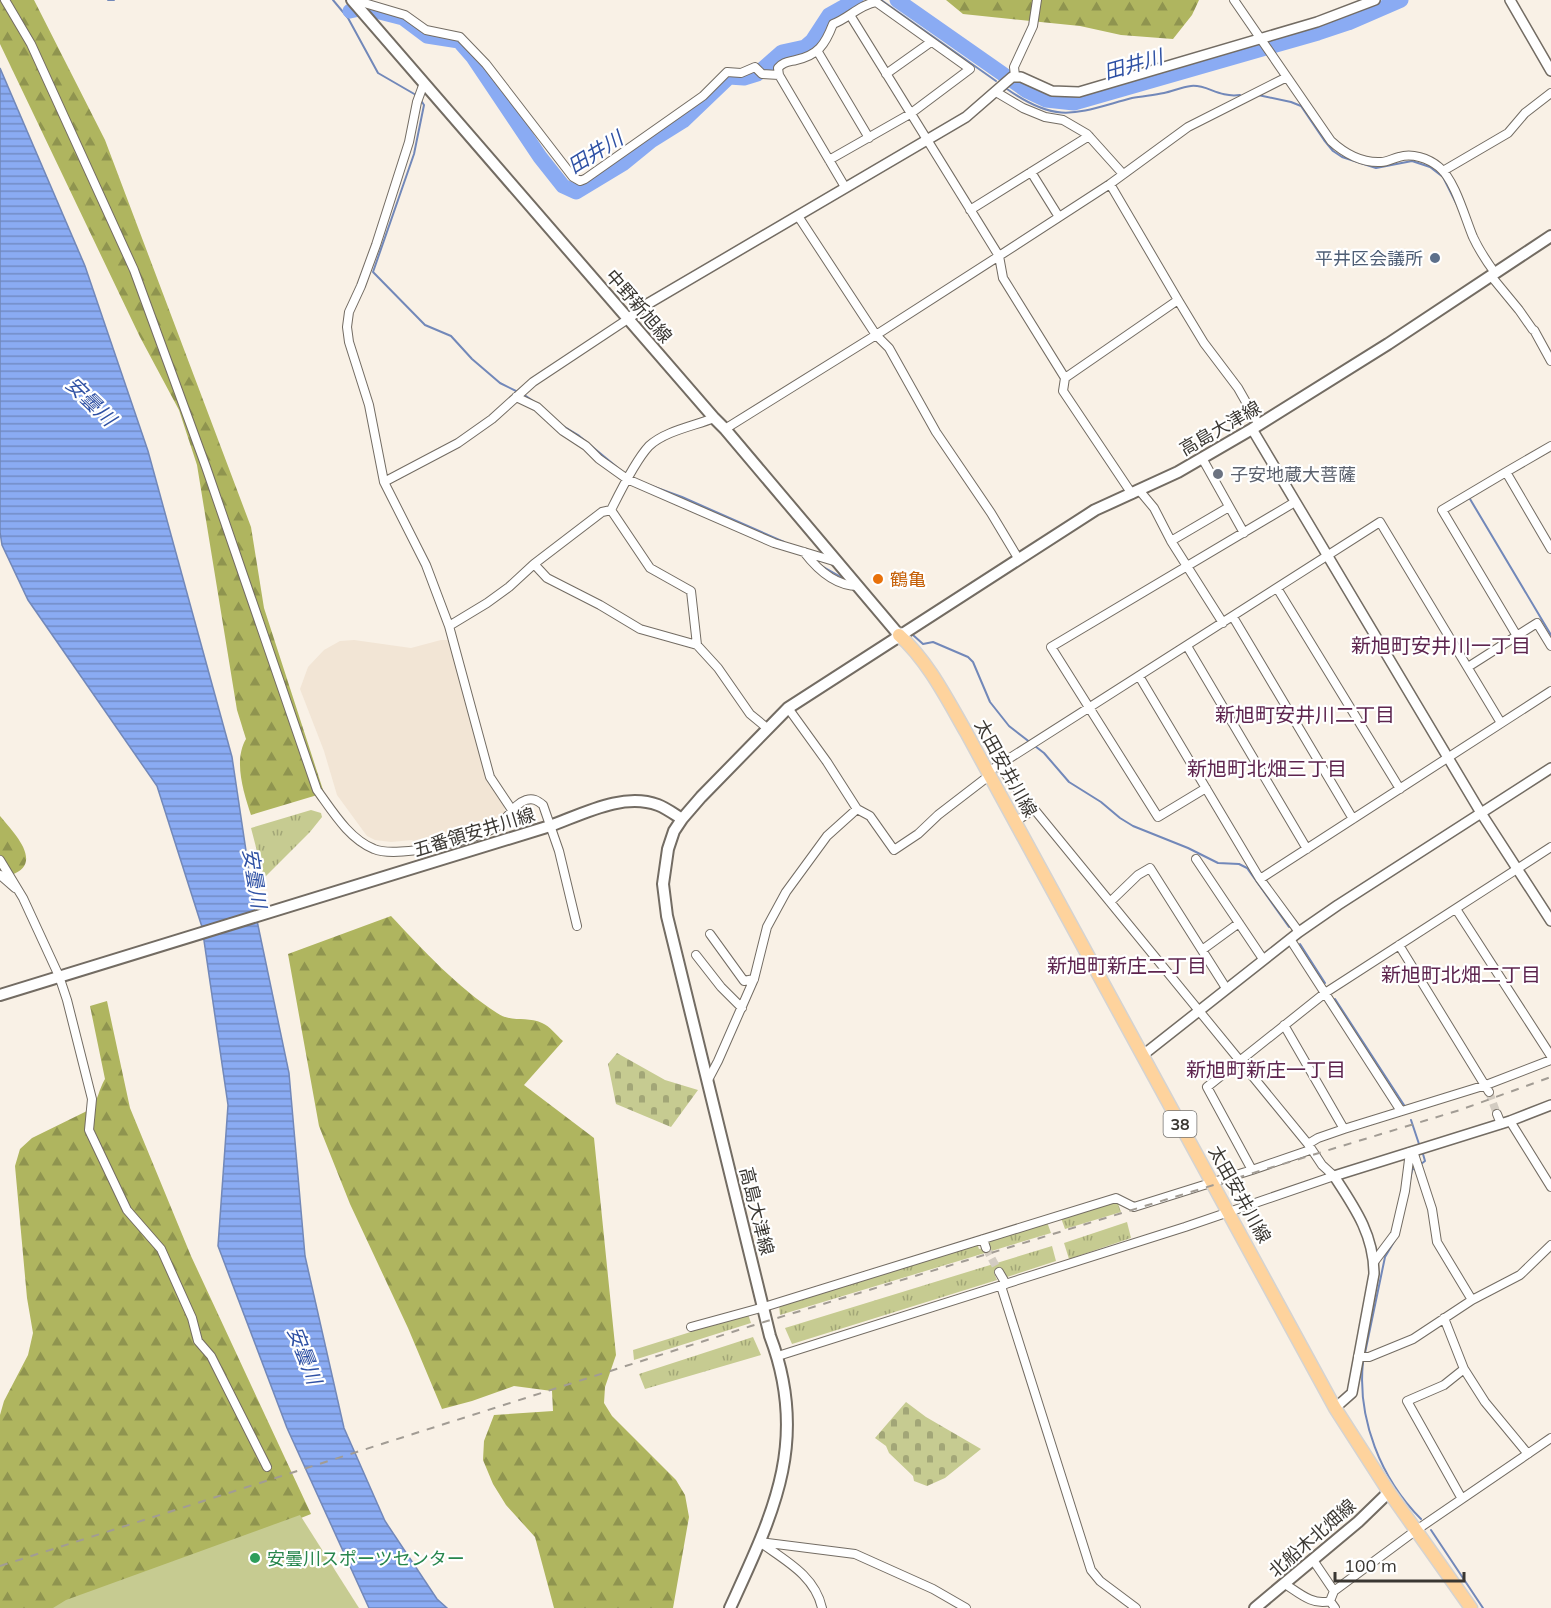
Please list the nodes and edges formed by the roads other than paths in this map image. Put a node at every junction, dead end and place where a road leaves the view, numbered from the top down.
1 (5, 0) edge
2 (352, 0) edge
3 (1036, 0) edge
4 (1234, 0) edge
5 (1375, 0) edge
6 (1510, 0) edge
7 (849, 15) junction
8 (1263, 40) junction
9 (931, 42) junction
10 (818, 52) junction
11 (1551, 71) edge
12 (886, 74) junction
13 (778, 75) junction
14 (1015, 76) junction
15 (1287, 77) junction
16 (424, 83) junction
17 (996, 92) junction
18 (1551, 93) edge
19 (910, 114) junction
20 (1089, 136) junction
21 (869, 138) junction
22 (926, 140) junction
23 (829, 160) junction
24 (1443, 171) junction
25 (1031, 172) junction
26 (1123, 174) junction
27 (1110, 184) junction
28 (845, 187) junction
29 (970, 210) junction
30 (798, 216) junction
31 (1059, 217) junction
32 (1551, 236) edge
33 (999, 256) junction
34 (1493, 275) junction
35 (1178, 300) junction
36 (628, 319) junction
37 (876, 335) junction
38 (1550, 357) edge
39 (1065, 378) junction
40 (516, 397) junction
41 (714, 418) junction
42 (1255, 427) junction
43 (725, 429) junction
44 (1551, 446) edge
45 (1202, 458) junction
46 (1506, 472) junction
47 (627, 479) junction
48 (384, 482) junction
49 (1135, 492) junction
50 (1295, 502) junction
51 (1229, 507) junction
52 (611, 510) junction
53 (1244, 533) junction
54 (1170, 541) junction
55 (1551, 549) edge
56 (804, 552) junction
57 (1328, 556) junction
58 (1018, 558) junction
59 (838, 563) junction
60 (534, 564) junction
61 (1186, 566) junction
62 (858, 586) junction
63 (1277, 588) junction
64 (1233, 617) junction
65 (1223, 623) junction
66 (449, 626) junction
67 (899, 635) junction
68 (1517, 636) junction
69 (697, 645) junction
70 (1187, 646) junction
71 (1551, 646) edge
72 (1468, 667) junction
73 (1139, 676) junction
74 (1551, 691) edge
75 (788, 708) junction
76 (1089, 708) junction
77 (1501, 723) junction
78 (767, 728) junction
79 (1448, 758) junction
80 (1551, 768) edge
81 (992, 771) junction
82 (1206, 788) junction
83 (1400, 789) junction
84 (857, 809) junction
85 (1034, 809) junction
86 (512, 810) junction
87 (1481, 813) junction
88 (682, 819) junction
89 (1353, 819) junction
90 (1015, 822) junction
91 (550, 826) junction
92 (1551, 847) edge
93 (1307, 849) junction
94 (1196, 859) dead end
95 (0, 860) edge
96 (1517, 868) junction
97 (0, 875) edge
98 (1260, 879) junction
99 (19, 890) junction
100 (1110, 902) junction
101 (1456, 909) junction
102 (1551, 921) edge
103 (1239, 923) junction
104 (577, 926) dead end
105 (1299, 932) junction
106 (710, 934) dead end
107 (1290, 939) junction
108 (1399, 945) junction
109 (1202, 950) junction
110 (696, 955) dead end
111 (1263, 959) junction
112 (58, 976) junction
113 (754, 979) junction
114 (1226, 988) junction
115 (1325, 993) junction
116 (0, 995) edge
117 (742, 1008) junction
118 (1199, 1009) junction
119 (1284, 1025) junction
120 (1143, 1055) junction
121 (1551, 1058) edge
122 (1240, 1060) junction
123 (708, 1080) junction
124 (1488, 1088) junction
125 (1551, 1105) edge
126 (1401, 1111) junction
127 (1503, 1120) junction
128 (1344, 1130) junction
129 (1309, 1147) junction
130 (1411, 1151) junction
131 (1252, 1170) junction
132 (1334, 1176) junction
133 (1213, 1183) junction
134 (1551, 1187) edge
135 (1229, 1211) junction
136 (1551, 1245) edge
137 (1374, 1262) junction
138 (999, 1272) tunnel mouth
139 (1004, 1285) junction
140 (1472, 1300) junction
141 (764, 1307) junction
142 (1444, 1318) junction
143 (691, 1327) dead end
144 (778, 1356) junction
145 (1358, 1357) junction
146 (1464, 1369) junction
147 (1335, 1408) junction
148 (1551, 1438) edge
149 (1528, 1454) junction
150 (267, 1467) dead end
151 (1389, 1492) junction
152 (1462, 1499) junction
153 (1415, 1531) junction
154 (760, 1542) junction
155 (1313, 1560) junction
156 (1285, 1584) junction
157 (1334, 1590) junction
158 (1333, 1604) edge
159 (730, 1608) edge
160 (822, 1608) edge
161 (966, 1608) edge
162 (1136, 1608) edge
163 (1255, 1608) edge
164 (1471, 1608) edge

1 - 86 street
2 - 13 street
2 - 16 main road, 中野新旭線
3 - 14 street
4 - 8 street
5 - 8 street
6 - 11 street
7 - 9 street
7 - 10 street
7 - 12 street
8 - 14 street
8 - 15 street
9 - 12 street
9 - 19 street
10 - 13 street
10 - 21 street
12 - 19 street
13 - 23 street
14 - 17 street
15 - 24 street
15 - 26 street
16 - 36 main road, 中野新旭線
16 - 48 street
17 - 20 street
17 - 22 street
18 - 24 street
19 - 21 street
19 - 22 street
20 - 25 street
20 - 26 street
21 - 23 street
22 - 28 street
22 - 29 street
23 - 28 street
24 - 34 street
25 - 29 street
25 - 31 street
26 - 27 street
27 - 31 street
27 - 35 street
28 - 30 street
29 - 33 street
30 - 36 street
30 - 37 street
31 - 33 street
32 - 34 main road, 高島大津線
33 - 37 street
33 - 39 street
34 - 38 street
34 - 42 main road, 高島大津線
35 - 39 street
35 - 42 street
36 - 40 street
36 - 41 main road, 中野新旭線
37 - 43 street
37 - 58 street
39 - 49 street
40 - 47 street
40 - 48 street
41 - 43 main road, 中野新旭線
41 - 47 street
42 - 45 main road, 高島大津線
42 - 50 street
43 - 59 main road, 中野新旭線
44 - 46 street
45 - 49 main road, 高島大津線
45 - 51 street
46 - 55 street
46 - 68 street
47 - 52 street
47 - 56 street
48 - 66 street
49 - 54 street
49 - 58 main road, 高島大津線
50 - 53 street
50 - 57 street
51 - 53 street
51 - 54 street
52 - 60 street
52 - 69 street
53 - 61 street
54 - 61 street
56 - 59 street
56 - 62 street
57 - 63 street
57 - 72 street
57 - 79 street
58 - 67 main road, 高島大津線
59 - 62 main road, 中野新旭線
60 - 66 street
60 - 69 street
61 - 65 street
61 - 76 street
62 - 67 main road, 中野新旭線
63 - 64 street
63 - 83 street
64 - 65 street
64 - 89 street
65 - 70 street
66 - 86 street
67 - 75 main road
67 - 81 main road, 太田安井川線 / 38
68 - 71 street
68 - 72 street
69 - 78 street
70 - 73 street
70 - 93 street
72 - 77 street
73 - 76 street
73 - 82 street
74 - 77 street
75 - 78 main road
75 - 84 street
76 - 81 street
76 - 82 street
77 - 79 street
78 - 88 main road
79 - 83 street
79 - 87 street
80 - 87 street
81 - 84 street
81 - 85 street
81 - 90 main road, 太田安井川線 / 38
82 - 98 street
83 - 89 street
84 - 113 street
85 - 90 street
85 - 100 street
86 - 91 street
87 - 96 street
87 - 105 street
88 - 91 main road, 五番領安井川線
88 - 123 main road, 高島大津線
89 - 93 street
90 - 120 main road, 太田安井川線 / 38
91 - 104 street
91 - 112 main road, 五番領安井川線
92 - 96 street
93 - 98 street
94 - 103 street
95 - 99 street
96 - 101 street
96 - 102 street
97 - 99 street
98 - 105 street
99 - 112 street
100 - 109 street
100 - 118 street
101 - 108 street
101 - 121 street
103 - 109 street
103 - 111 street
105 - 107 street
106 - 113 street
107 - 111 street
107 - 115 street
108 - 115 street
108 - 124 street
109 - 114 street
110 - 117 street
111 - 114 street
112 - 116 main road, 五番領安井川線
112 - 150 street
113 - 117 street
114 - 118 street
115 - 119 street
115 - 126 street
117 - 123 street
118 - 120 street
118 - 122 street
119 - 122 street
119 - 128 street
120 - 133 main road, 太田安井川線 / 38
121 - 124 street
122 - 129 street
122 - 131 street
123 - 141 main road, 高島大津線
124 - 126 street
125 - 127 street
126 - 128 street
127 - 130 street
127 - 134 street
128 - 129 street
129 - 131 street
129 - 132 street
130 - 132 street
130 - 137 street
130 - 140 street
131 - 133 street
132 - 135 street
132 - 137 street
133 - 135 main road, 太田安井川線 / 38
133 - 141 street
135 - 139 street
135 - 147 main road, 太田安井川線 / 38
136 - 140 street
137 - 145 street
138 - 139 street
139 - 144 street
139 - 162 street
140 - 142 street
141 - 143 street
141 - 144 main road, 高島大津線
142 - 145 street
142 - 146 street
144 - 154 main road, 高島大津線
145 - 147 street
146 - 149 street
146 - 152 street
147 - 151 main road, 太田安井川線 / 38
148 - 149 street
149 - 152 street
151 - 153 main road, 太田安井川線 / 38
151 - 155 main road, 北船木北畑線
152 - 153 street
153 - 157 street
153 - 164 main road, 太田安井川線 / 38
154 - 159 main road, 高島大津線
154 - 160 street
154 - 161 street
155 - 156 main road, 北船木北畑線
155 - 157 street
156 - 158 street
156 - 163 main road, 北船木北畑線
157 - 158 street

